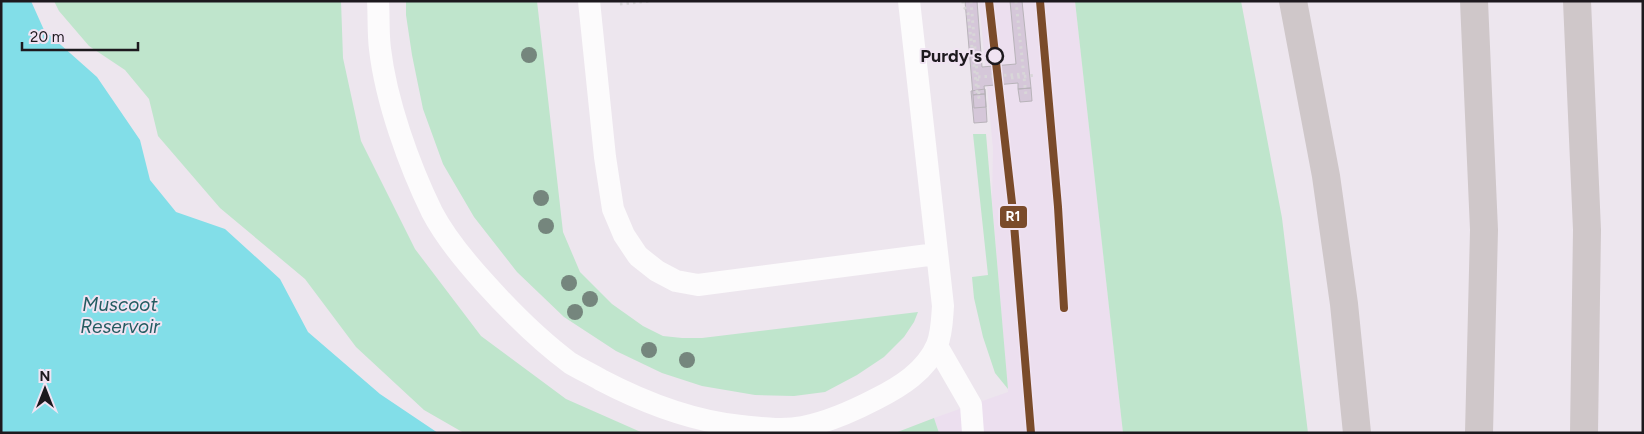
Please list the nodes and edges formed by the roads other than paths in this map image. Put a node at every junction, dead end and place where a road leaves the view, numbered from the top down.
1 (378, 1) edge
2 (589, 1) edge
3 (909, 1) edge
4 (1293, 1) edge
5 (1474, 1) edge
6 (1577, 1) edge
7 (936, 254) junction
8 (937, 346) junction
9 (973, 433) edge
10 (1357, 433) edge
11 (1479, 433) edge
12 (1584, 433) edge

1 - 8 lane
2 - 7 lane
3 - 7 lane
4 - 10 highway
5 - 11 highway
6 - 12 highway
7 - 8 lane
8 - 9 lane

